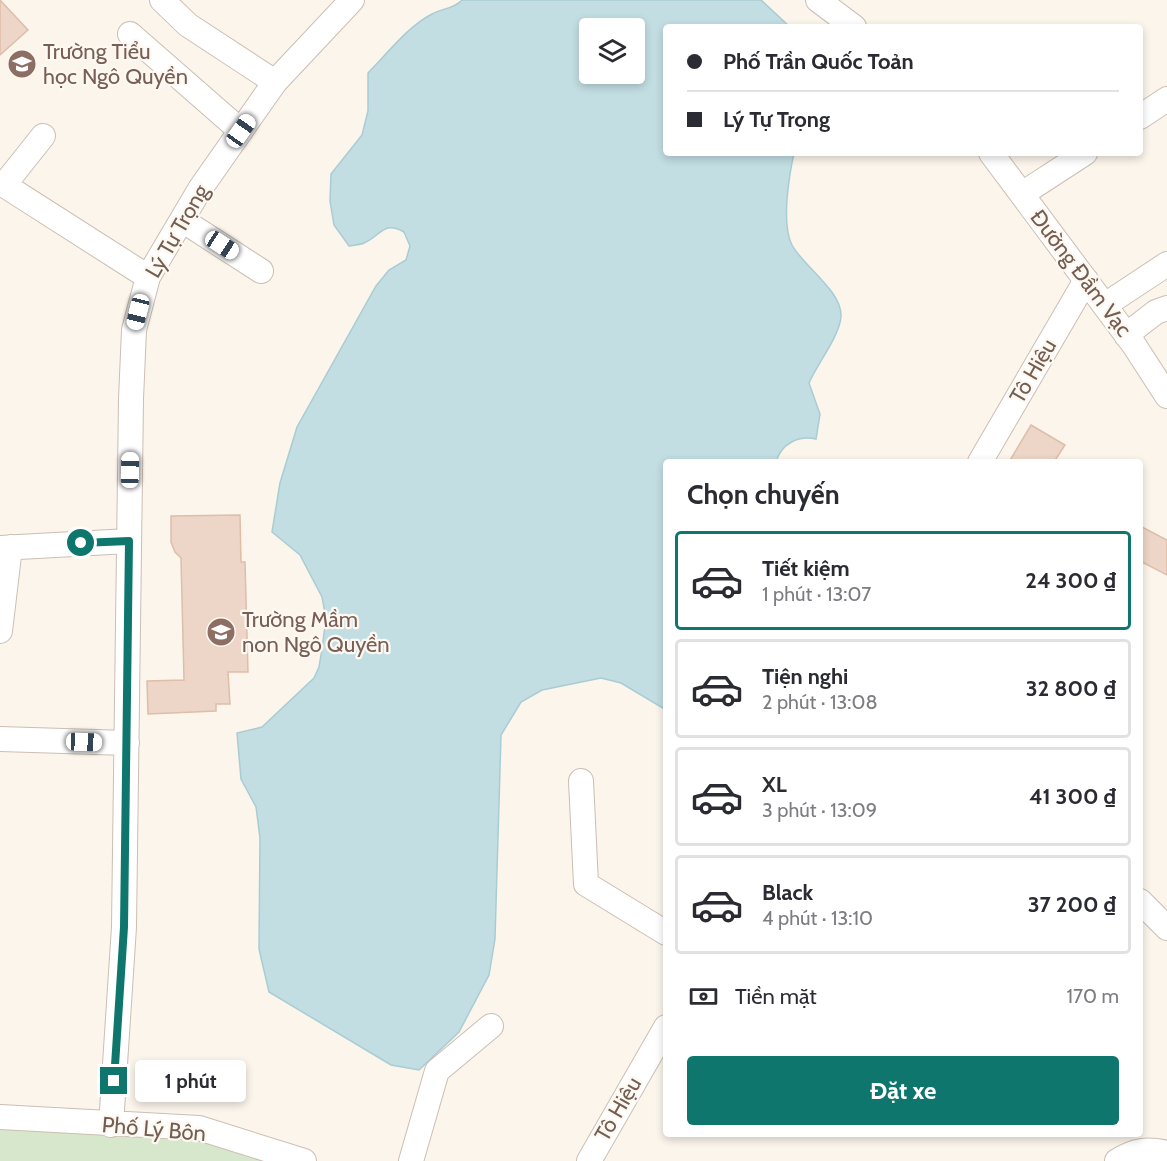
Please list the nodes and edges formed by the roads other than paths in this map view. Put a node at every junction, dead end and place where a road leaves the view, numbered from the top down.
1 (162, 0) edge
2 (352, 0) edge
3 (818, 0) edge
4 (850, 24) edge
5 (130, 34) dead end
6 (275, 82) junction
7 (1167, 99) edge
8 (1143, 115) edge
9 (241, 131) junction
10 (43, 136) dead end
11 (993, 156) edge
12 (1080, 156) edge
13 (1022, 194) junction
14 (182, 220) junction
15 (1167, 264) edge
16 (261, 271) dead end
17 (148, 277) junction
18 (1086, 280) junction
19 (1105, 305) junction
20 (1167, 308) edge
21 (1126, 335) junction
22 (1167, 396) edge
23 (983, 459) edge
24 (129, 541) junction
25 (5, 548) edge
26 (0, 631) edge
27 (0, 739) edge
28 (127, 743) junction
29 (581, 781) dead end
30 (1143, 904) edge
31 (1167, 928) edge
32 (663, 931) edge
33 (491, 1026) dead end
34 (663, 1032) edge
35 (0, 1117) edge
36 (111, 1125) junction
37 (1167, 1153) edge
38 (304, 1161) edge
39 (411, 1161) edge
40 (589, 1161) edge
41 (1117, 1161) edge

1 - 6 street
2 - 6 street, Lý Tự Trọng
3 - 4 street
5 - 9 street
6 - 9 street, Lý Tự Trọng
7 - 8 street
9 - 14 street, Lý Tự Trọng
10 - 17 street
11 - 13 street, Đường Đầm Vạc
12 - 13 street
13 - 18 street, Đường Đầm Vạc
14 - 16 street
14 - 17 street, Lý Tự Trọng
15 - 19 street
17 - 24 street, Lý Tự Trọng
18 - 19 street, Đường Đầm Vạc
18 - 23 street, Tô Hiệu
19 - 21 street, Đường Đầm Vạc
20 - 21 street
21 - 22 street, Đường Đầm Vạc
24 - 25 street
24 - 28 street, Lý Tự Trọng
25 - 26 street
27 - 28 street
28 - 36 street, Lý Tự Trọng
29 - 32 street
30 - 31 street
33 - 39 street
34 - 40 street, Tô Hiệu
35 - 36 street, Phố Lý Bôn
36 - 38 street, Phố Lý Bôn
37 - 41 street

